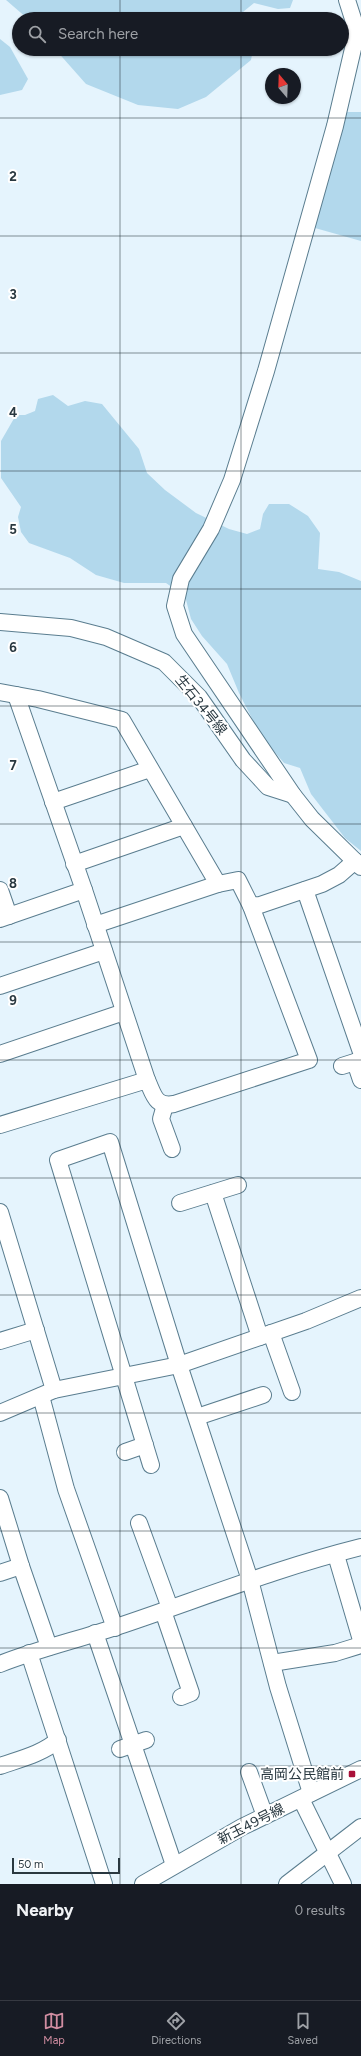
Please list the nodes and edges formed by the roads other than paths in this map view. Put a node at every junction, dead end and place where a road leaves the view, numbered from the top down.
1 (347, 0) edge
2 (0, 622) edge
3 (8, 693) edge
4 (150, 769) junction
5 (293, 795) junction
6 (53, 802) junction
7 (184, 826) junction
8 (74, 864) junction
9 (358, 864) edge
10 (218, 884) junction
11 (0, 890) edge
12 (84, 890) junction
13 (305, 890) junction
14 (251, 906) junction
15 (4, 917) edge
16 (95, 926) junction
17 (104, 951) junction
18 (0, 986) edge
19 (124, 1012) junction
20 (0, 1054) edge
21 (355, 1060) edge
22 (147, 1080) junction
23 (361, 1080) edge
24 (164, 1106) junction
25 (0, 1125) edge
26 (172, 1149) dead end
27 (238, 1185) dead end
28 (213, 1193) junction
29 (180, 1203) dead end
30 (0, 1212) edge
31 (361, 1298) edge
32 (36, 1330) junction
33 (266, 1335) junction
34 (0, 1341) edge
35 (179, 1365) junction
36 (123, 1375) junction
37 (292, 1392) dead end
38 (47, 1393) junction
39 (263, 1396) dead end
40 (0, 1413) edge
41 (196, 1417) junction
42 (145, 1445) junction
43 (125, 1452) dead end
44 (151, 1465) dead end
45 (0, 1498) edge
46 (139, 1523) dead end
47 (361, 1548) edge
48 (336, 1555) junction
49 (21, 1566) junction
50 (0, 1573) edge
51 (250, 1580) junction
52 (166, 1609) junction
53 (115, 1628) junction
54 (95, 1633) junction
55 (361, 1640) edge
56 (361, 1645) edge
57 (49, 1647) junction
58 (29, 1653) junction
59 (272, 1663) junction
60 (0, 1664) edge
61 (181, 1697) dead end
62 (58, 1740) junction
63 (0, 1766) edge
64 (361, 1769) edge
65 (249, 1772) dead end
66 (306, 1796) junction
67 (265, 1816) junction
68 (361, 1827) edge
69 (328, 1853) junction
70 (174, 1865) junction
71 (104, 1884) edge
72 (143, 1884) edge
73 (287, 1884) edge
74 (343, 1884) edge

1 - 5 street
2 - 5 street, 生石34号線
3 - 4 street
3 - 6 street
4 - 6 street
4 - 7 street
5 - 9 street
6 - 8 street
7 - 8 street
7 - 10 street
8 - 12 street
9 - 13 street
10 - 14 street
10 - 16 street
11 - 15 street
12 - 15 street
12 - 16 street
13 - 14 street
13 - 21 street
14 - 24 street
16 - 17 street
17 - 18 street
17 - 19 street
19 - 20 street
19 - 22 street
21 - 23 street
22 - 24 street
22 - 25 street
24 - 26 street
27 - 28 street
28 - 29 street
28 - 33 street
30 - 32 street
31 - 33 street
32 - 34 street
32 - 38 street
33 - 35 street
33 - 37 street
35 - 36 street
35 - 36 street
35 - 41 street
36 - 38 street
36 - 42 street
38 - 40 street
38 - 53 street
39 - 41 street
41 - 51 street
42 - 43 street
42 - 44 street
45 - 49 street
46 - 52 street
47 - 48 street
48 - 51 street
48 - 55 street
49 - 50 street
49 - 57 street
51 - 52 street
51 - 59 street
52 - 53 street
52 - 61 street
53 - 54 street
54 - 57 street
54 - 70 street
56 - 59 street
57 - 58 street
58 - 60 street
58 - 62 street
59 - 66 street
62 - 63 street
62 - 71 street
64 - 66 street, 新玉49号線
65 - 67 street
66 - 67 street, 新玉49号線
66 - 69 street
67 - 70 street, 新玉49号線
68 - 69 street
69 - 73 street
69 - 74 street
70 - 72 street, 新玉49号線

